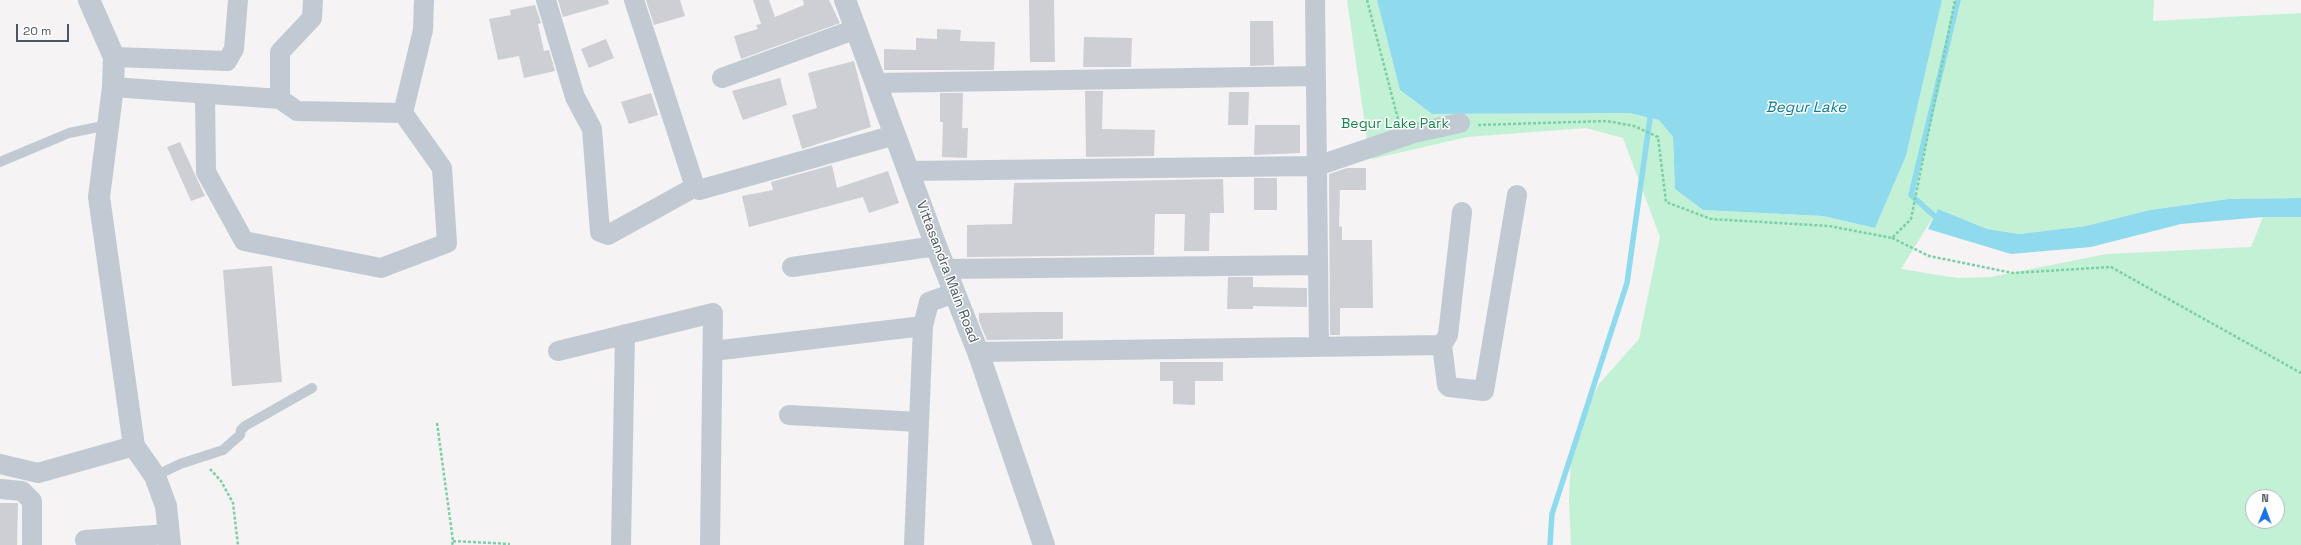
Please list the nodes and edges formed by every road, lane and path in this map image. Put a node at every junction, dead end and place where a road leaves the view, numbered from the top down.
1 (90, 0) edge
2 (238, 0) edge
3 (313, 0) edge
4 (424, 0) edge
5 (546, 0) edge
6 (634, 0) edge
7 (845, 0) edge
8 (1315, 0) edge
9 (1367, 0) edge
10 (1955, 0) edge
11 (856, 29) junction
12 (114, 57) junction
13 (1316, 76) junction
14 (722, 78) dead end
15 (876, 82) junction
16 (114, 87) junction
17 (205, 95) junction
18 (280, 99) junction
19 (403, 113) junction
20 (1399, 121) dead end
21 (1466, 124) joint
22 (108, 125) junction
23 (895, 135) junction
24 (0, 162) edge
25 (1317, 166) junction
26 (908, 171) junction
27 (695, 187) junction
28 (1517, 195) dead end
29 (1462, 212) dead end
30 (1892, 238) junction
31 (936, 246) junction
32 (1318, 265) junction
33 (792, 267) dead end
34 (945, 269) junction
35 (954, 293) junction
36 (923, 326) junction
37 (625, 334) junction
38 (1442, 344) junction
39 (1320, 347) junction
40 (713, 350) junction
41 (558, 351) dead end
42 (978, 352) junction
43 (2301, 373) edge
44 (312, 388) dead end
45 (789, 415) dead end
46 (919, 422) junction
47 (436, 423) dead end
48 (134, 446) junction
49 (190, 461) junction
50 (0, 464) edge
51 (155, 476) junction
52 (0, 489) edge
53 (85, 540) dead end
54 (169, 540) edge
55 (453, 541) junction
56 (510, 544) dead end
57 (32, 545) edge
58 (238, 545) edge
59 (452, 545) edge
60 (621, 545) edge
61 (710, 545) edge
62 (914, 545) edge
63 (1044, 545) edge

1 - 12 street
2 - 12 street
3 - 18 street
4 - 19 street
5 - 27 street
6 - 27 street
7 - 11 street, Vittasandra Main Road
8 - 13 street
9 - 20 path
10 - 30 path
11 - 14 street
11 - 15 street, Vittasandra Main Road
12 - 16 street
13 - 15 street
13 - 25 street
15 - 23 street, Vittasandra Main Road
16 - 17 street
16 - 22 street
17 - 18 street
17 - 19 street
18 - 19 street
21 - 25 street
21 - 30 path
22 - 24 lane
22 - 48 street
23 - 26 street, Vittasandra Main Road
23 - 27 street
25 - 26 street
25 - 32 street
26 - 31 street, Vittasandra Main Road
28 - 38 street
29 - 38 street
30 - 43 path
31 - 33 street
31 - 34 street, Vittasandra Main Road
32 - 34 street
32 - 39 street
34 - 35 street, Vittasandra Main Road
35 - 36 street
35 - 42 street, Vittasandra Main Road
36 - 40 street
36 - 46 street
37 - 40 street
37 - 41 street
37 - 60 street
38 - 39 street
39 - 42 street
40 - 61 street
42 - 63 street, Vittasandra Main Road
44 - 49 lane
45 - 46 street
46 - 62 street
47 - 55 path
48 - 50 street
48 - 51 street
49 - 51 lane
49 - 58 path
51 - 54 street
52 - 57 street
53 - 54 street
55 - 56 path
55 - 59 path

